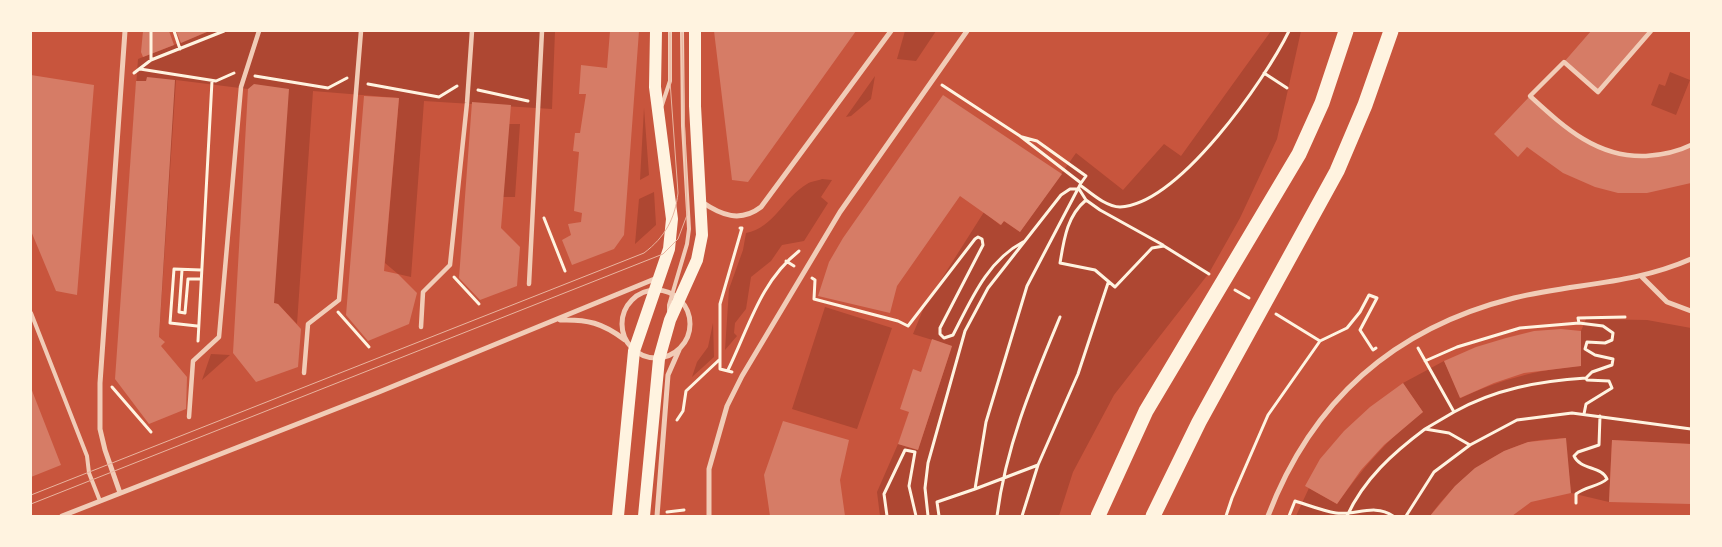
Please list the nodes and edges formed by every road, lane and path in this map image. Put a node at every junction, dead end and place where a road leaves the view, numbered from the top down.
1 (125, 31) edge
2 (151, 31) edge
3 (174, 31) edge
4 (224, 31) edge
5 (259, 31) edge
6 (361, 31) edge
7 (472, 31) edge
8 (542, 31) edge
9 (656, 31) edge
10 (670, 31) edge
11 (682, 31) edge
12 (695, 31) edge
13 (890, 31) edge
14 (967, 31) edge
15 (1288, 31) edge
16 (1346, 31) edge
17 (1391, 31) edge
18 (1651, 31) edge
19 (180, 49) junction
20 (152, 60) junction
21 (250, 64) junction
22 (231, 68) dead end
23 (140, 69) junction
24 (358, 72) junction
25 (233, 73) junction
26 (1264, 73) junction
27 (247, 74) junction
28 (132, 79) dead end
29 (468, 79) junction
30 (933, 79) junction
31 (212, 81) junction
32 (357, 82) junction
33 (468, 88) junction
34 (1287, 88) dead end
35 (539, 104) junction
36 (659, 114) junction
37 (1020, 136) junction
38 (1691, 145) edge
39 (1080, 186) junction
40 (1086, 200) junction
41 (702, 202) junction
42 (735, 227) dead end
43 (553, 239) dead end
44 (1023, 242) junction
45 (1164, 246) junction
46 (799, 251) dead end
47 (1176, 254) dead end
48 (1691, 259) edge
49 (182, 270) junction
50 (201, 270) junction
51 (565, 271) dead end
52 (804, 272) junction
53 (660, 276) junction
54 (1642, 276) junction
55 (201, 279) junction
56 (457, 280) dead end
57 (1108, 283) junction
58 (529, 284) dead end
59 (655, 289) junction
60 (642, 292) junction
61 (620, 294) junction
62 (676, 297) junction
63 (479, 304) dead end
64 (1691, 311) edge
65 (31, 313) edge
66 (1060, 317) dead end
67 (1625, 318) dead end
68 (345, 319) dead end
69 (554, 320) junction
70 (1579, 323) junction
71 (197, 326) junction
72 (421, 327) dead end
73 (1412, 338) junction
74 (625, 340) junction
75 (1369, 344) dead end
76 (369, 347) dead end
77 (680, 349) junction
78 (634, 351) junction
79 (198, 357) junction
80 (659, 359) junction
81 (720, 360) junction
82 (1425, 361) junction
83 (304, 373) dead end
84 (1586, 378) junction
85 (111, 387) dead end
86 (1454, 412) junction
87 (1584, 414) junction
88 (1600, 416) junction
89 (189, 417) dead end
90 (674, 424) dead end
91 (1425, 429) junction
92 (1691, 430) edge
93 (151, 432) dead end
94 (1470, 445) junction
95 (1038, 465) junction
96 (1002, 479) junction
97 (975, 489) junction
98 (120, 493) junction
99 (100, 501) junction
100 (1576, 502) dead end
101 (684, 510) dead end
102 (678, 511) junction
103 (666, 512) dead end
104 (1348, 514) edge
105 (62, 516) edge
106 (618, 516) edge
107 (644, 516) edge
108 (657, 516) edge
109 (678, 516) edge
110 (709, 516) edge
111 (887, 516) edge
112 (916, 516) edge
113 (928, 516) edge
114 (939, 516) edge
115 (997, 516) edge
116 (1022, 516) edge
117 (1098, 516) edge
118 (1153, 516) edge
119 (1226, 516) edge
120 (1268, 516) edge
121 (1289, 516) edge
122 (1393, 516) edge
123 (1406, 516) edge

1 - 98 street
2 - 20 path
3 - 19 path
4 - 19 path
5 - 21 street
6 - 24 street
7 - 29 street
8 - 35 street
9 - 36 main road
10 - 36 lane
11 - 62 lane
12 - 41 main road
13 - 41 street
14 - 30 street
15 - 26 path
16 - 117 highway
17 - 118 highway
18 - 38 street
19 - 20 path
20 - 23 path
21 - 25 path
21 - 27 street
22 - 25 path
23 - 28 path
23 - 31 path
24 - 27 path
24 - 32 street
25 - 31 path
26 - 34 path
26 - 39 path
27 - 79 street
29 - 32 path
29 - 33 street
30 - 37 path
30 - 52 street
31 - 50 path
32 - 83 street
33 - 35 path
33 - 72 street
35 - 58 street
36 - 53 main road
37 - 39 path
37 - 39 path
39 - 40 path
39 - 44 path
39 - 97 path
40 - 45 path
40 - 57 path
41 - 62 main road
42 - 81 path
43 - 51 path
44 - 52 path
44 - 113 path
45 - 47 path
45 - 57 path
46 - 81 path
48 - 54 street
49 - 50 path
49 - 55 path
49 - 71 path
50 - 55 path
52 - 110 street
53 - 59 main road
53 - 61 street
54 - 64 street
54 - 73 street
55 - 71 path
56 - 63 path
57 - 95 path
59 - 60 street
59 - 62 street
59 - 78 main road
60 - 61 street
60 - 74 street
61 - 69 street
62 - 77 street
62 - 80 main road
65 - 99 lane
66 - 96 path
67 - 70 path
68 - 76 path
69 - 74 street
69 - 98 street
70 - 82 path
70 - 84 path
71 - 79 path
73 - 82 path
73 - 120 street
74 - 78 street
75 - 119 path
77 - 80 street
77 - 108 street
78 - 80 street
78 - 106 main road
79 - 89 street
80 - 107 main road
81 - 90 path
82 - 86 path
84 - 86 path
84 - 87 path
85 - 93 path
86 - 91 path
87 - 88 path
87 - 94 path
88 - 92 path
88 - 100 path
91 - 94 path
91 - 104 path
94 - 123 path
95 - 96 path
95 - 116 path
96 - 97 path
96 - 115 path
97 - 114 path
98 - 99 street
99 - 105 street
101 - 102 path
102 - 103 path
102 - 109 path
104 - 121 path
104 - 122 path
111 - 112 path

